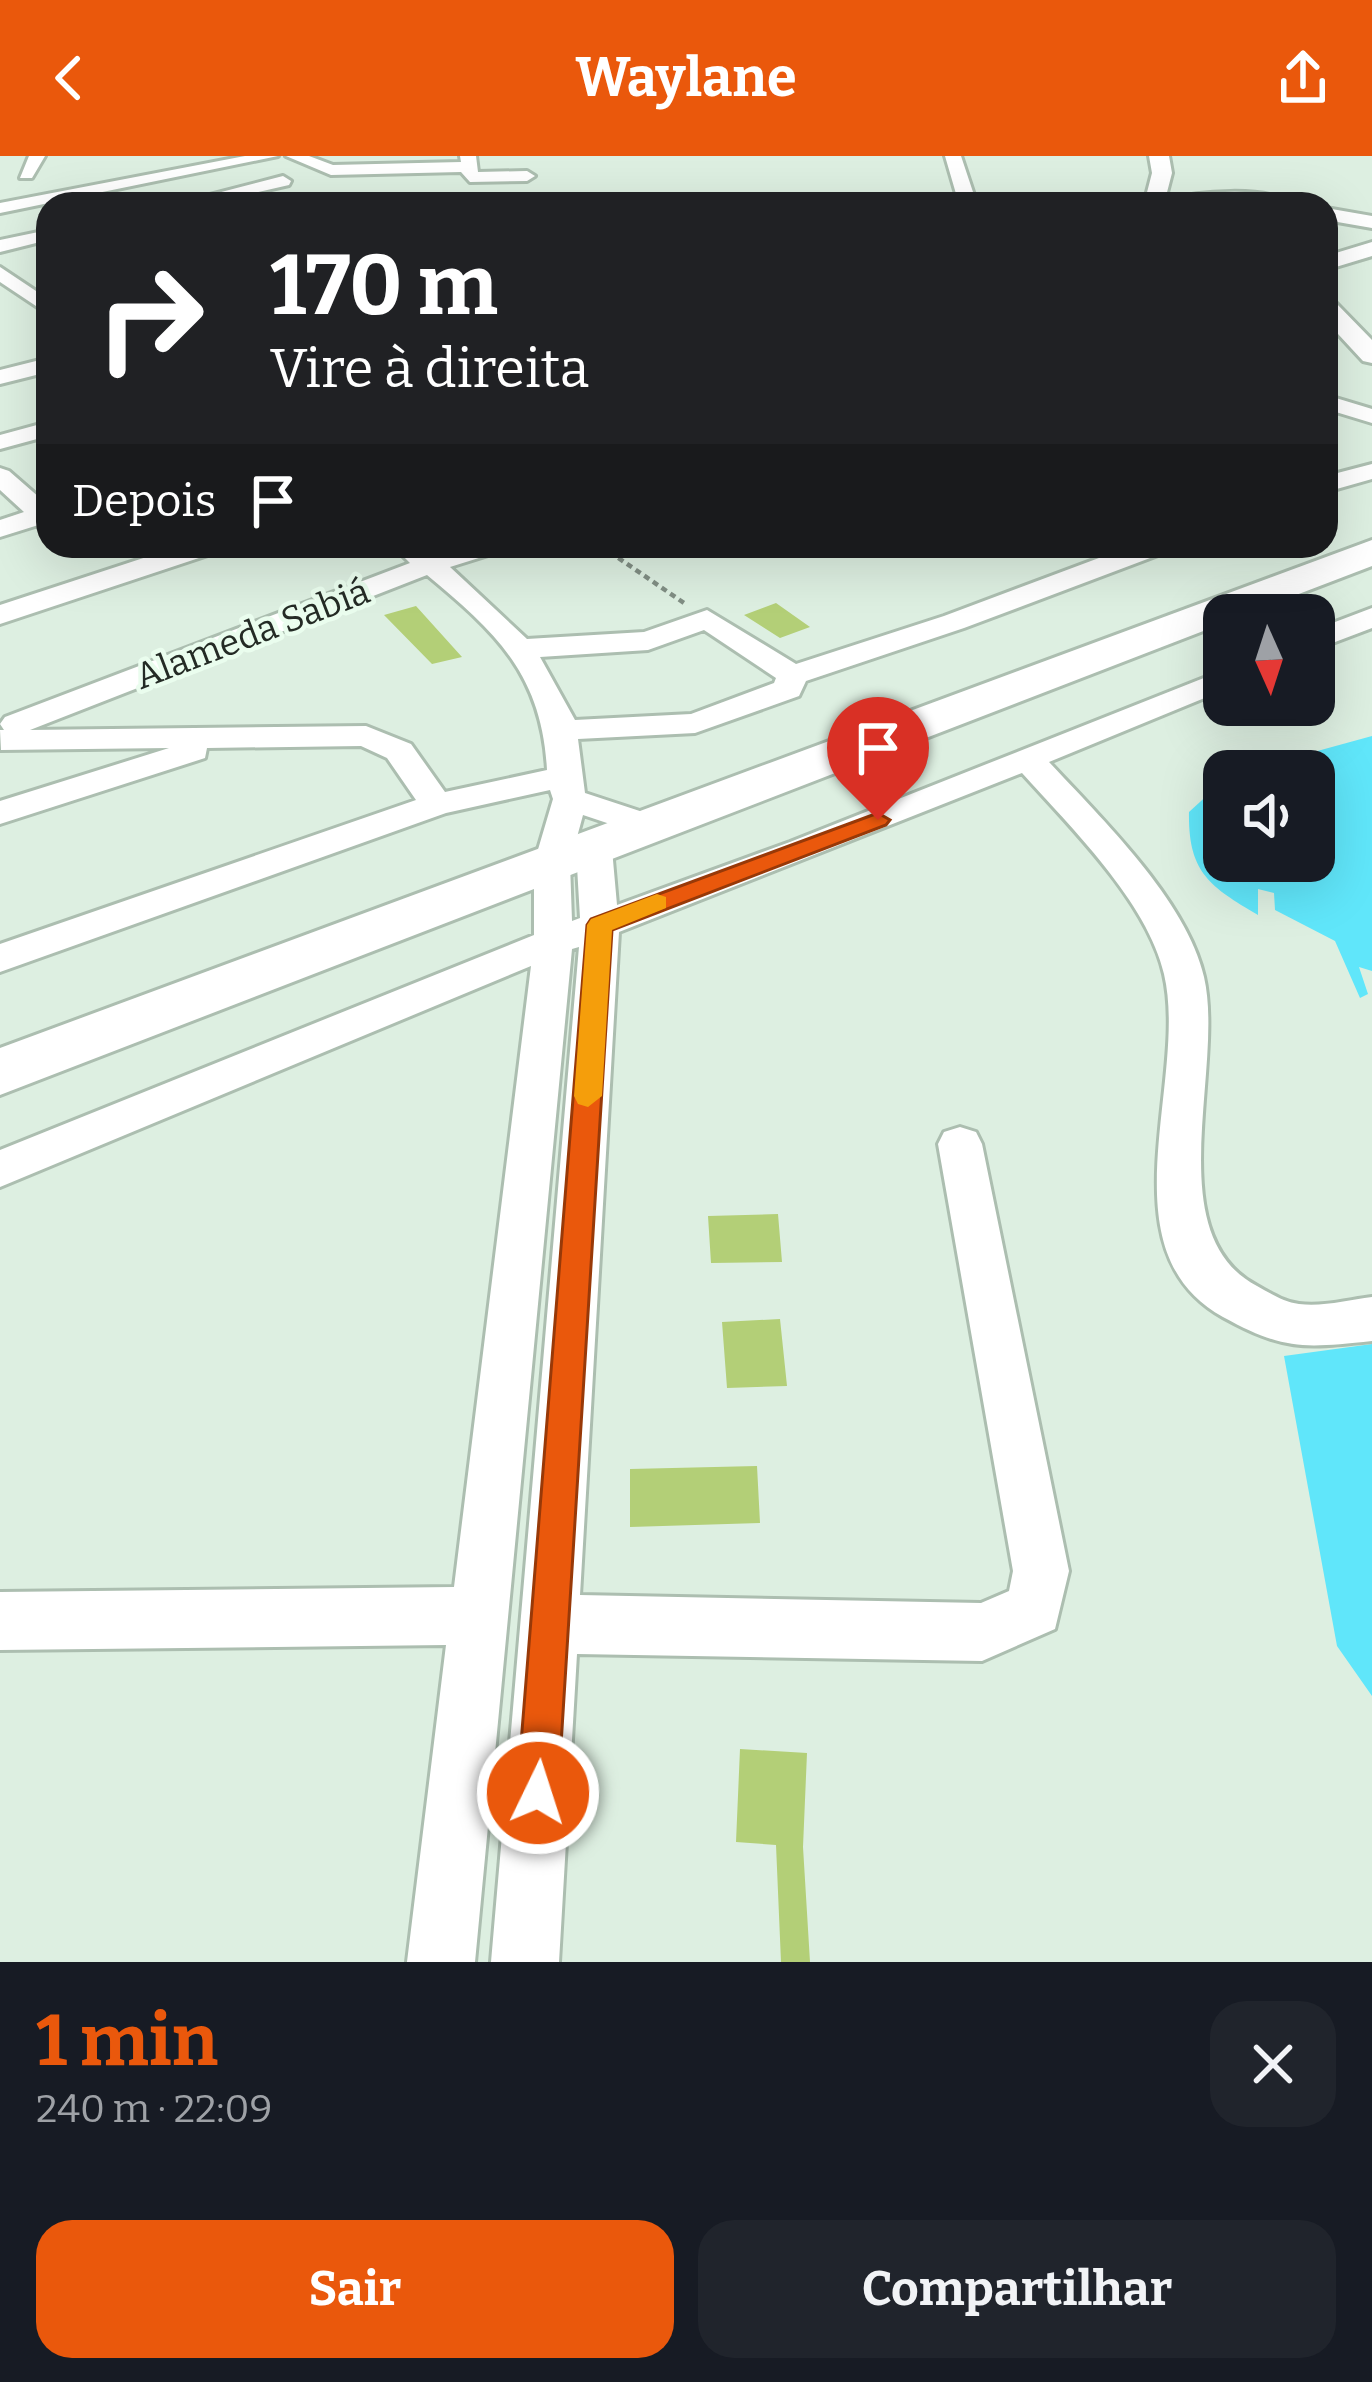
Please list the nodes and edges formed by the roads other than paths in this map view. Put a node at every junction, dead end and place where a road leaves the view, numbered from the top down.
1 (270, 156) edge
2 (294, 156) edge
3 (953, 156) edge
4 (1172, 157) edge
5 (41, 164) edge
6 (469, 167) edge
7 (331, 170) junction
8 (15, 176) edge
9 (527, 176) dead end
10 (1202, 176) dead end
11 (57, 192) edge
12 (81, 192) edge
13 (236, 192) edge
14 (964, 192) edge
15 (1157, 192) edge
16 (1244, 192) edge
17 (36, 201) edge
18 (0, 208) edge
19 (1338, 216) edge
20 (1372, 223) edge
21 (36, 238) edge
22 (0, 246) edge
23 (1372, 249) edge
24 (1338, 258) edge
25 (8, 278) edge
26 (36, 299) edge
27 (1338, 320) edge
28 (1372, 355) edge
29 (1339, 361) dead end
30 (36, 368) edge
31 (1372, 376) edge
32 (0, 377) edge
33 (1338, 406) edge
34 (1372, 416) edge
35 (36, 432) edge
36 (0, 442) edge
37 (1372, 471) edge
38 (0, 476) edge
39 (1338, 481) edge
40 (36, 506) edge
41 (36, 517) edge
42 (0, 529) edge
43 (1372, 552) edge
44 (171, 558) edge
45 (422, 558) edge
46 (450, 558) edge
47 (1124, 558) edge
48 (431, 564) junction
49 (0, 615) edge
50 (1372, 617) edge
51 (1335, 632) edge
52 (519, 649) junction
53 (792, 675) junction
54 (1203, 688) edge
55 (561, 730) junction
56 (9, 731) edge
57 (230, 739) junction
58 (1028, 760) junction
59 (566, 788) junction
60 (436, 805) junction
61 (0, 813) edge
62 (649, 826) junction
63 (573, 856) junction
64 (576, 934) junction
65 (0, 958) edge
66 (0, 1072) edge
67 (960, 1144) dead end
68 (0, 1169) edge
69 (1372, 1319) edge
70 (477, 1616) junction
71 (0, 1621) edge
72 (550, 1624) junction
73 (441, 1962) edge
74 (525, 1962) edge

1 - 12 street
2 - 7 street
3 - 14 street
4 - 15 main road
5 - 8 street
6 - 7 street
6 - 9 street
7 - 13 street
8 - 11 street
10 - 16 main road
17 - 18 street
19 - 20 main road
21 - 22 street
23 - 24 main road
25 - 26 street
27 - 28 main road
29 - 31 main road
30 - 32 street
33 - 34 street
35 - 36 street
37 - 39 street
38 - 40 street
41 - 42 street
43 - 62 highway
44 - 49 street
45 - 48 street
46 - 48 street, Alameda Sabiá
47 - 53 street
48 - 52 street
48 - 56 street, Alameda Sabiá
50 - 51 street
52 - 53 street
52 - 55 street
53 - 55 street
54 - 58 street
55 - 59 street
56 - 57 street
57 - 60 street
57 - 61 street
58 - 64 street
58 - 69 street
59 - 60 street
59 - 62 street
59 - 63 street
60 - 65 street
62 - 63 highway
63 - 64 street
63 - 66 highway
64 - 68 street
64 - 70 street
64 - 72 street
67 - 72 street
70 - 71 street
70 - 73 street
72 - 74 street

